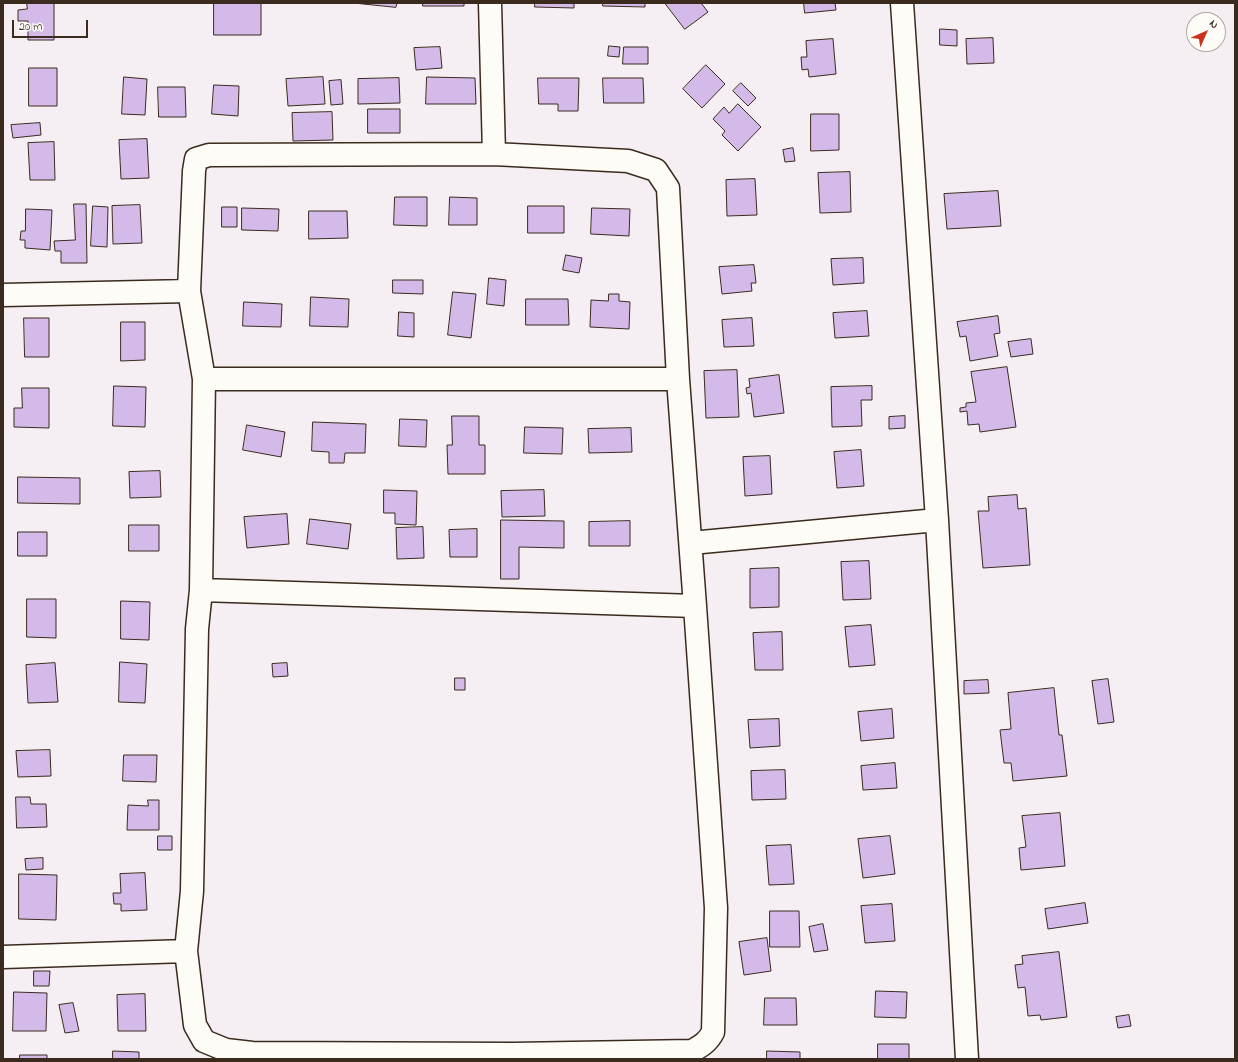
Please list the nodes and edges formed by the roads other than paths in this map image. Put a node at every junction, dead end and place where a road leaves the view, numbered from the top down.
1 (490, 3) edge
2 (902, 3) edge
3 (494, 154) junction
4 (189, 291) junction
5 (3, 295) edge
6 (204, 378) junction
7 (678, 379) junction
8 (938, 520) junction
9 (691, 543) junction
10 (201, 590) junction
11 (695, 606) junction
12 (186, 951) junction
13 (3, 957) edge
14 (513, 1056) edge
15 (967, 1059) edge

1 - 3 street
2 - 8 street
3 - 4 street
3 - 7 street
4 - 5 street
4 - 6 street
6 - 7 street
6 - 10 street
7 - 9 street
8 - 9 street
8 - 15 street
9 - 11 street
10 - 11 street
10 - 12 street
11 - 14 street
12 - 13 street
12 - 14 street

